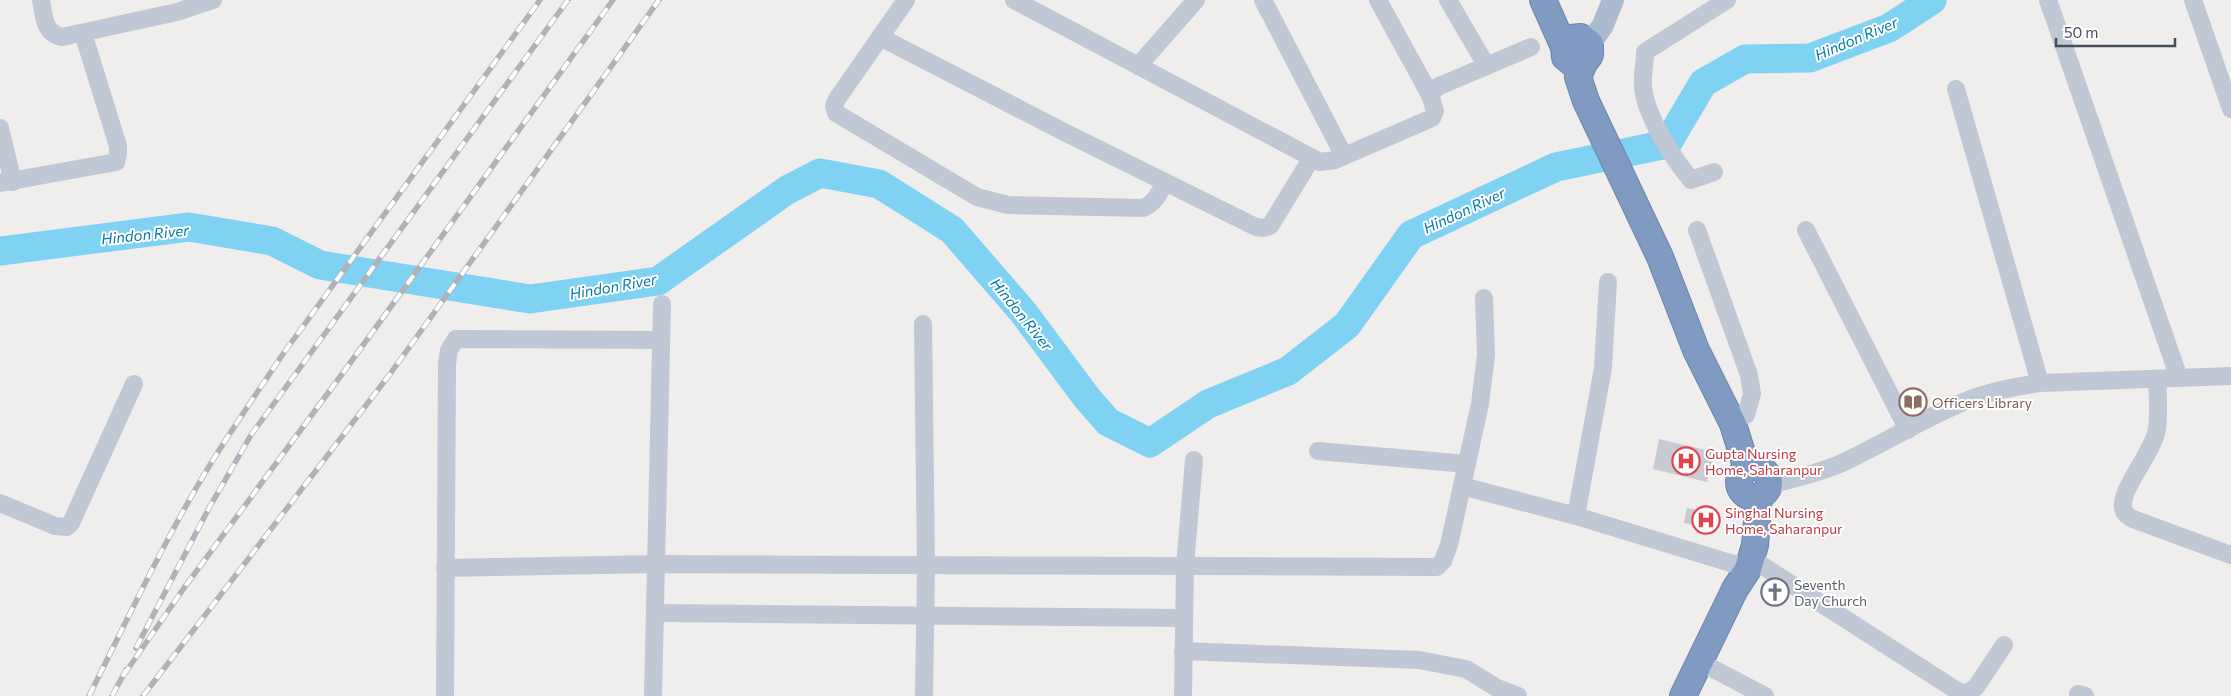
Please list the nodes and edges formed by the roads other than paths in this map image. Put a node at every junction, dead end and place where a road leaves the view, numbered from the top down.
1 (41, 0) edge
2 (214, 0) edge
3 (906, 0) edge
4 (1014, 0) edge
5 (1196, 0) edge
6 (1263, 0) edge
7 (1378, 0) edge
8 (1448, 0) edge
9 (1543, 0) edge
10 (1613, 0) edge
11 (2048, 0) edge
12 (2193, 0) edge
13 (1724, 1) edge
14 (1036, 5) edge
15 (83, 33) junction
16 (880, 37) junction
17 (1531, 47) dead end
18 (1587, 54) junction
19 (1486, 65) junction
20 (1138, 66) junction
21 (1956, 89) dead end
22 (1430, 95) junction
23 (2231, 109) edge
24 (0, 128) edge
25 (1344, 156) junction
26 (1311, 159) junction
27 (1714, 172) dead end
28 (1165, 182) junction
29 (6, 183) edge
30 (1697, 230) dead end
31 (1806, 230) dead end
32 (1608, 282) dead end
33 (1484, 298) dead end
34 (662, 304) dead end
35 (1682, 311) junction
36 (922, 324) dead end
37 (661, 340) junction
38 (2231, 376) edge
39 (2179, 378) junction
40 (2157, 379) junction
41 (2040, 383) junction
42 (134, 384) dead end
43 (1746, 415) junction
44 (1908, 430) junction
45 (1318, 451) dead end
46 (1194, 460) dead end
47 (1467, 464) junction
48 (1756, 483) junction
49 (1462, 486) junction
50 (0, 503) edge
51 (1576, 516) junction
52 (2231, 555) edge
53 (656, 564) junction
54 (926, 566) junction
55 (1185, 566) junction
56 (445, 568) junction
57 (1741, 571) junction
58 (655, 613) junction
59 (925, 617) junction
60 (1184, 618) junction
61 (2004, 645) dead end
62 (1183, 651) junction
63 (1700, 662) junction
64 (445, 696) edge
65 (653, 696) edge
66 (924, 696) edge
67 (1184, 696) edge
68 (1518, 696) edge
69 (1683, 696) edge
70 (1765, 696) edge

1 - 15 street
2 - 15 street
3 - 16 street
4 - 14 street
5 - 20 street
6 - 25 street
7 - 22 street
8 - 19 street
9 - 18 highway
10 - 18 main road
11 - 39 street
12 - 23 street
13 - 27 street
14 - 20 street
15 - 29 street
16 - 28 street
16 - 28 street
17 - 19 street
18 - 35 highway
19 - 22 street
20 - 26 street
21 - 41 street
22 - 25 street
24 - 29 street
25 - 26 street
26 - 28 street
30 - 43 street
31 - 44 street
32 - 51 street
33 - 47 street
34 - 37 street
35 - 43 highway
35 - 48 highway
36 - 54 street
37 - 53 street
37 - 56 street
38 - 39 street
39 - 40 street
40 - 41 street
40 - 52 street
41 - 44 street
42 - 50 street
43 - 48 highway
44 - 48 street
45 - 47 street
46 - 55 street
47 - 49 street
48 - 57 highway
49 - 51 street
49 - 55 street
51 - 57 street
53 - 54 street
53 - 56 street
53 - 58 street
54 - 55 street
54 - 59 street
55 - 60 street
56 - 64 street
57 - 61 street
57 - 63 highway
58 - 59 street
58 - 65 street
59 - 60 street
59 - 66 street
60 - 62 street
62 - 67 street
62 - 68 street
63 - 69 highway
63 - 70 street

